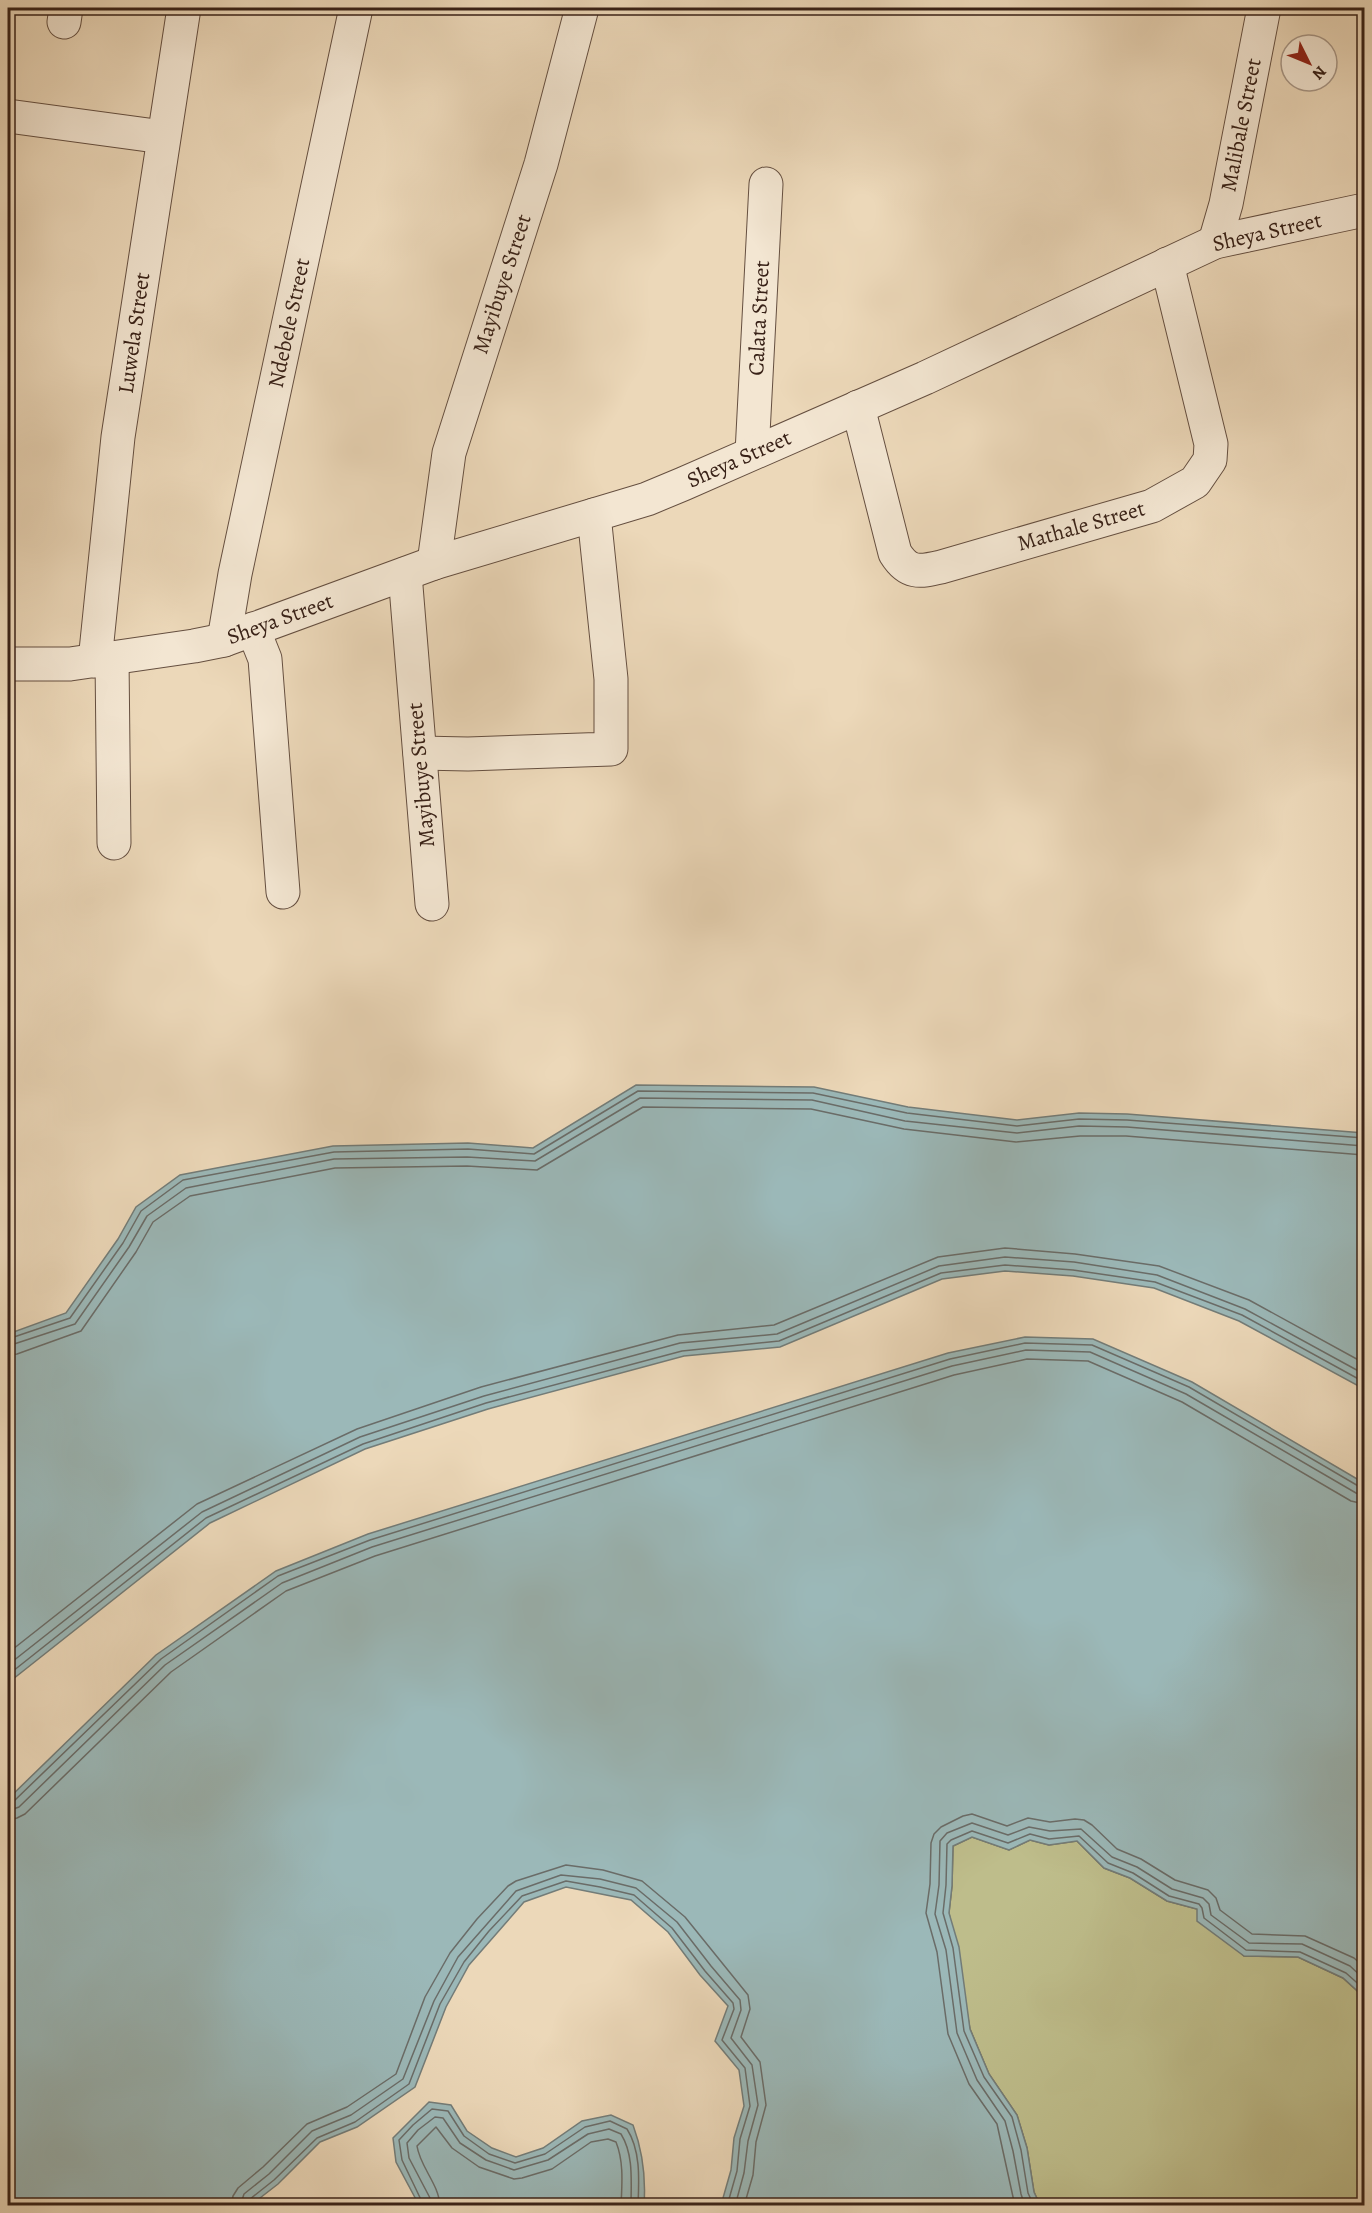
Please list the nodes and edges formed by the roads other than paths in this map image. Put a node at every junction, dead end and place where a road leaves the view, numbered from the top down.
1 (184, 8) edge
2 (356, 8) edge
3 (582, 8) edge
4 (1264, 8) edge
5 (8, 116) edge
6 (163, 137) junction
7 (766, 183) dead end
8 (1365, 210) edge
9 (1215, 242) junction
10 (1167, 264) junction
11 (858, 407) junction
12 (752, 453) junction
13 (594, 515) junction
14 (420, 568) junction
15 (238, 634) junction
16 (104, 659) junction
17 (8, 664) edge
18 (420, 753) junction
19 (114, 843) dead end
20 (283, 892) dead end
21 (432, 904) dead end

1 - 6 street, Luwela Street
2 - 15 street, Ndebele Street
3 - 14 street, Mayibuye Street
4 - 9 street, Malibale Street
5 - 6 street
6 - 16 street, Luwela Street
7 - 12 street, Calata Street
8 - 9 street, Sheya Street
9 - 10 street, Sheya Street
10 - 11 street, Sheya Street
10 - 11 street, Mathale Street
11 - 12 street, Sheya Street
12 - 13 street, Sheya Street
13 - 14 street, Sheya Street
13 - 18 street
14 - 15 street, Sheya Street
14 - 18 street, Mayibuye Street
15 - 16 street, Sheya Street
15 - 20 street
16 - 17 street, Sheya Street
16 - 19 street, Luwela Street
18 - 21 street, Mayibuye Street

